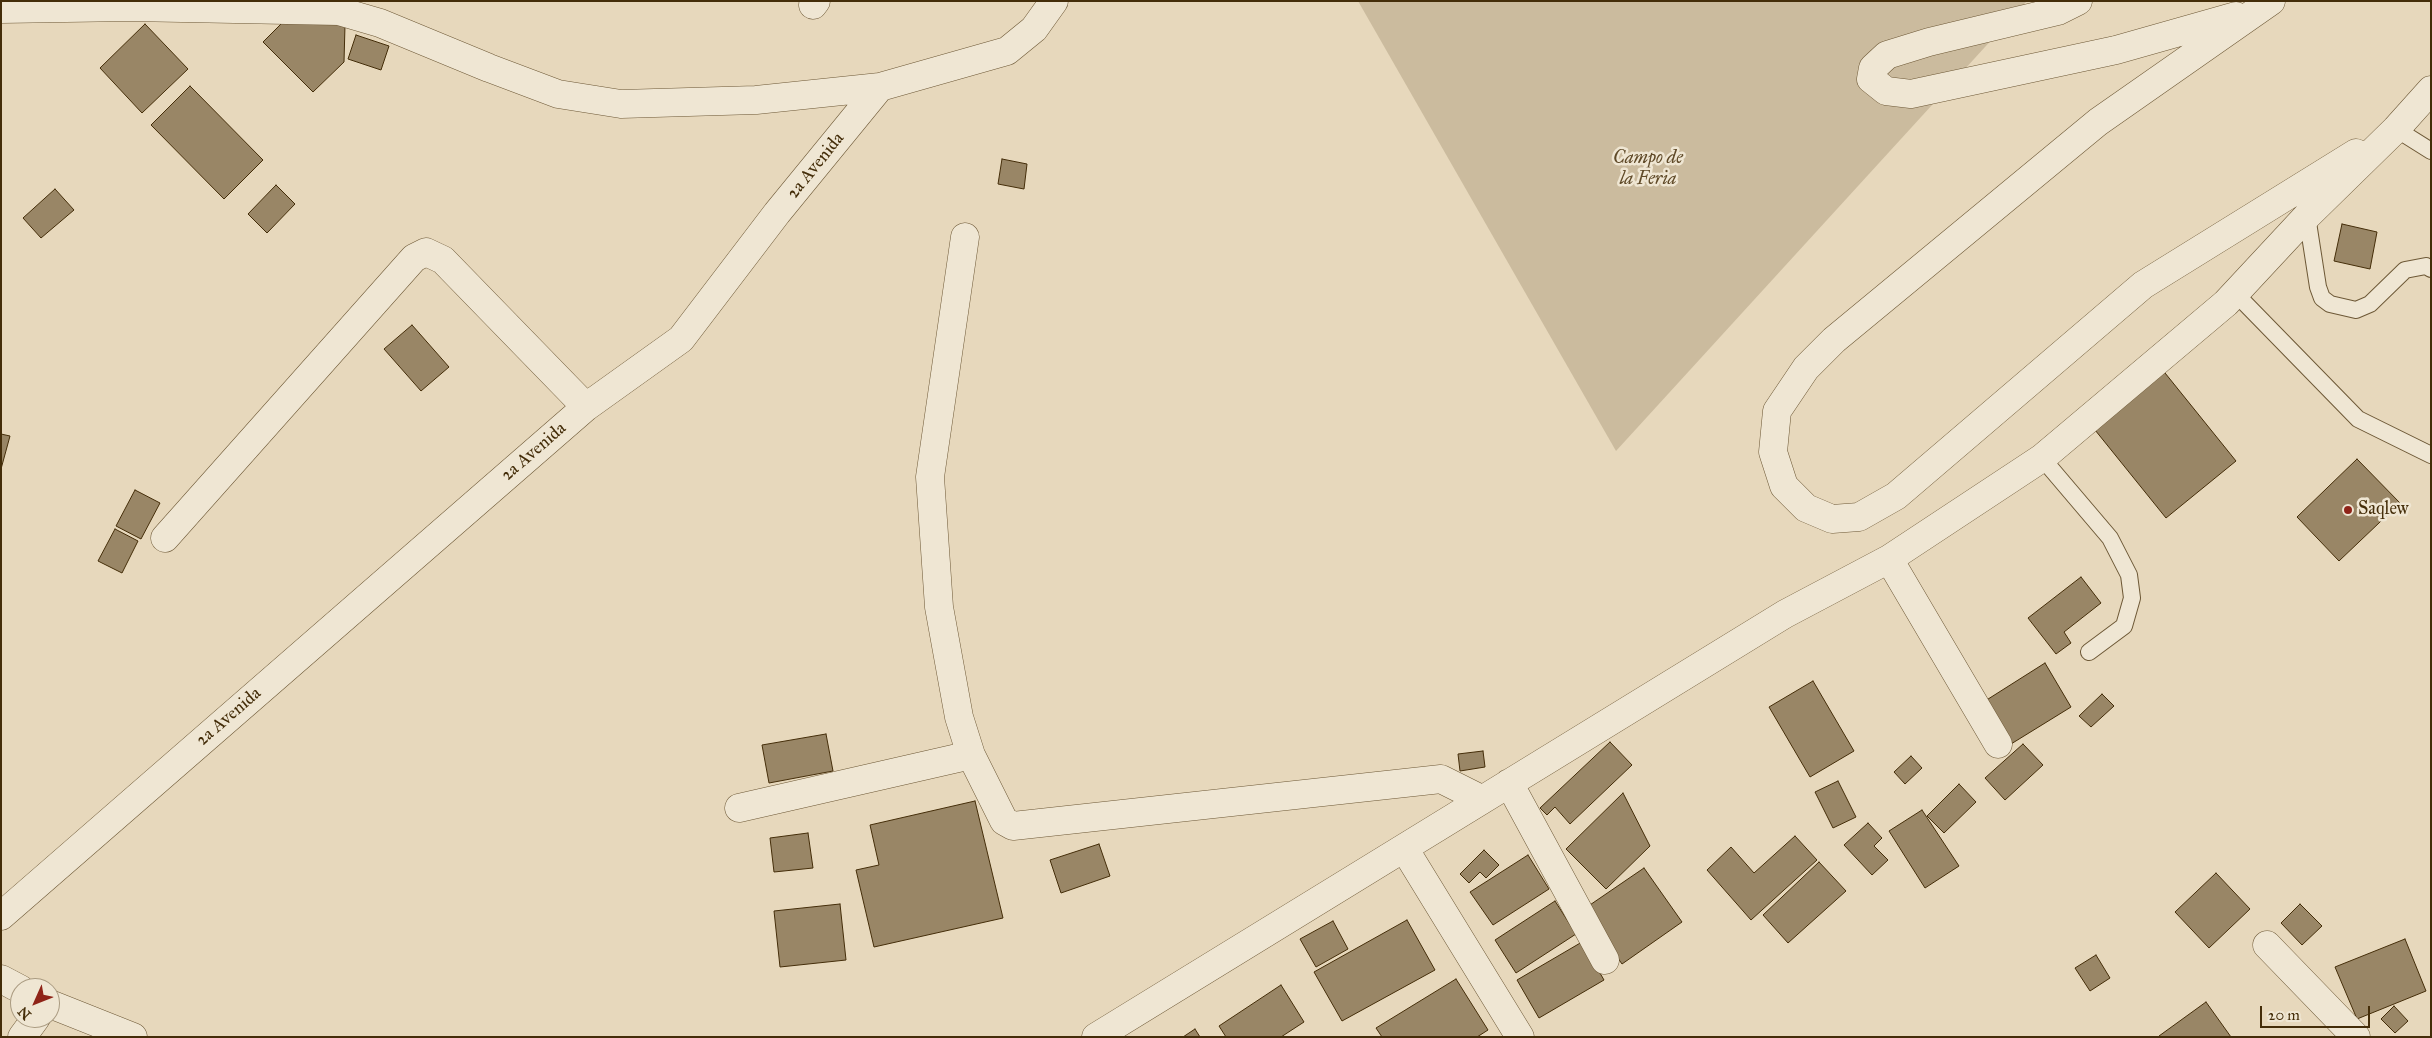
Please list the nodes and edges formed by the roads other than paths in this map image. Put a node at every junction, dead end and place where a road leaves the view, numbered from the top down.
1 (1054, 1) edge
2 (2078, 1) edge
3 (130, 4) edge
4 (2263, 6) edge
5 (1, 9) edge
6 (880, 87) junction
7 (2431, 90) edge
8 (2396, 129) junction
9 (2431, 151) edge
10 (2306, 216) junction
11 (965, 237) dead end
12 (2431, 268) edge
13 (2235, 293) junction
14 (586, 407) junction
15 (2431, 455) edge
16 (2042, 458) junction
17 (165, 538) dead end
18 (1889, 558) junction
19 (2089, 652) dead end
20 (1998, 744) dead end
21 (971, 755) junction
22 (1509, 783) junction
23 (1481, 799) junction
24 (738, 808) dead end
25 (1404, 848) junction
26 (1, 916) edge
27 (2267, 945) dead end
28 (1605, 960) dead end
29 (60, 1008) edge
30 (134, 1037) edge
31 (1096, 1037) edge
32 (1520, 1037) edge
33 (2356, 1037) edge

1 - 6 street
2 - 4 street
3 - 5 street
3 - 6 street
4 - 8 street
6 - 14 street, 2a Avenida
7 - 8 street
8 - 9 lane
8 - 10 street
10 - 12 lane
10 - 13 street
11 - 21 street
13 - 15 lane
13 - 16 street
14 - 17 street
14 - 26 street, 2a Avenida
16 - 18 street
16 - 19 lane
18 - 20 street
18 - 22 street
21 - 23 street
21 - 24 street
22 - 23 street
22 - 28 street
23 - 25 street
25 - 31 street
25 - 32 street
27 - 33 street
29 - 30 street

